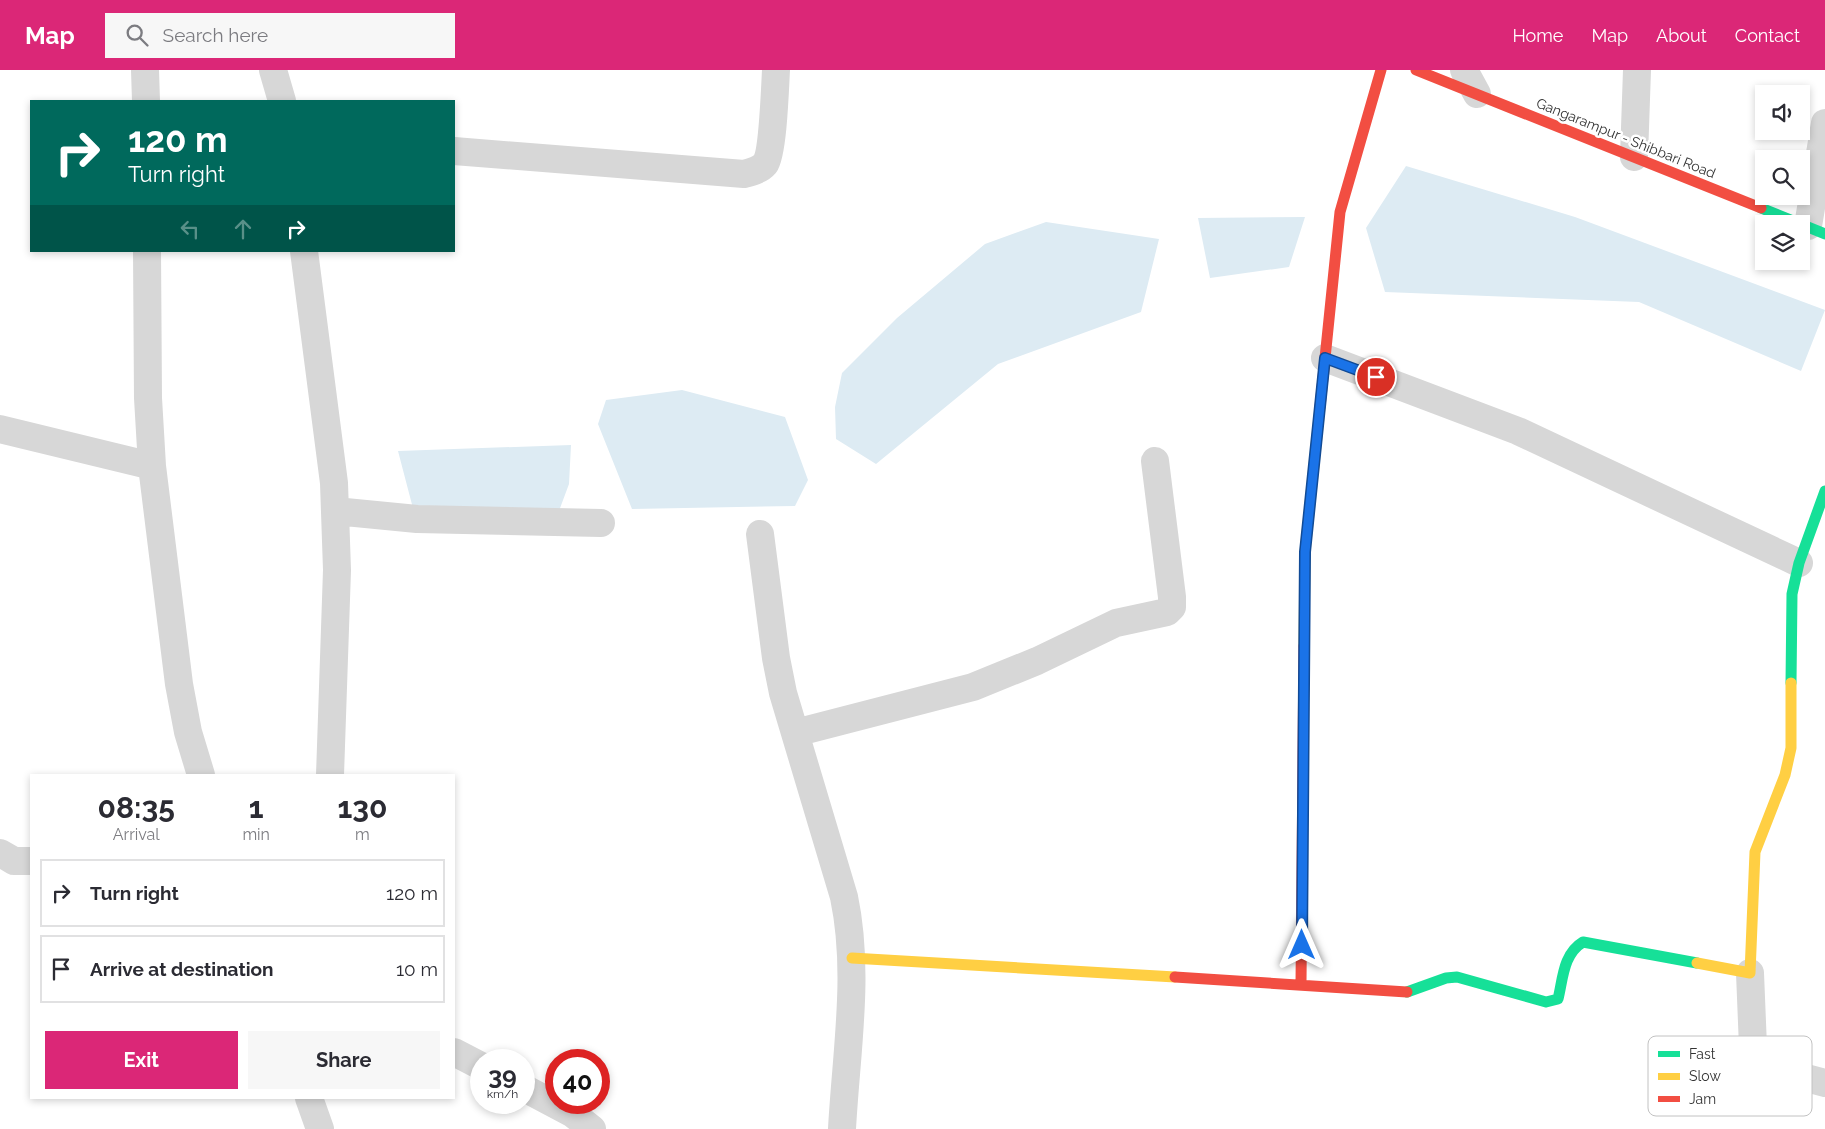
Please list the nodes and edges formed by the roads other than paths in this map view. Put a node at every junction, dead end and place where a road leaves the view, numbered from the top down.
1 (146, 70) edge
2 (273, 70) edge
3 (776, 70) edge
4 (1380, 70) edge
5 (1416, 70) edge
6 (1464, 70) edge
7 (1637, 70) edge
8 (1477, 94) junction
9 (146, 100) edge
10 (282, 100) edge
11 (1825, 123) edge
12 (455, 152) edge
13 (1634, 157) junction
14 (1817, 230) edge
15 (147, 252) edge
16 (304, 252) edge
17 (1325, 358) junction
18 (0, 429) edge
19 (1155, 461) dead end
20 (152, 466) junction
21 (1825, 491) edge
22 (335, 510) junction
23 (601, 523) dead end
24 (760, 534) dead end
25 (1799, 563) junction
26 (795, 733) junction
27 (201, 774) edge
28 (330, 774) edge
29 (0, 853) edge
30 (30, 861) edge
31 (852, 958) junction
32 (1750, 973) junction
33 (1301, 984) junction
34 (1753, 1036) edge
35 (455, 1053) edge
36 (470, 1060) edge
37 (1812, 1080) edge
38 (1825, 1083) edge
39 (535, 1094) edge
40 (308, 1099) edge
41 (320, 1129) edge
42 (592, 1129) edge
43 (842, 1129) edge

1 - 9 street
2 - 10 street
3 - 12 street
4 - 17 street
5 - 8 street, Gangarampur - Shibbari Road
6 - 8 street
7 - 13 street
8 - 13 street, Gangarampur - Shibbari Road
11 - 14 street
13 - 14 street, Gangarampur - Shibbari Road
15 - 20 street
16 - 22 street
17 - 25 street
17 - 33 street
18 - 20 street
19 - 26 street
20 - 27 street
21 - 25 street
22 - 23 street
22 - 28 street
24 - 26 street
25 - 32 street
26 - 31 street
29 - 30 street
31 - 33 street
31 - 43 street
32 - 33 street
32 - 34 street
35 - 36 street
37 - 38 street
39 - 42 street
40 - 41 street

